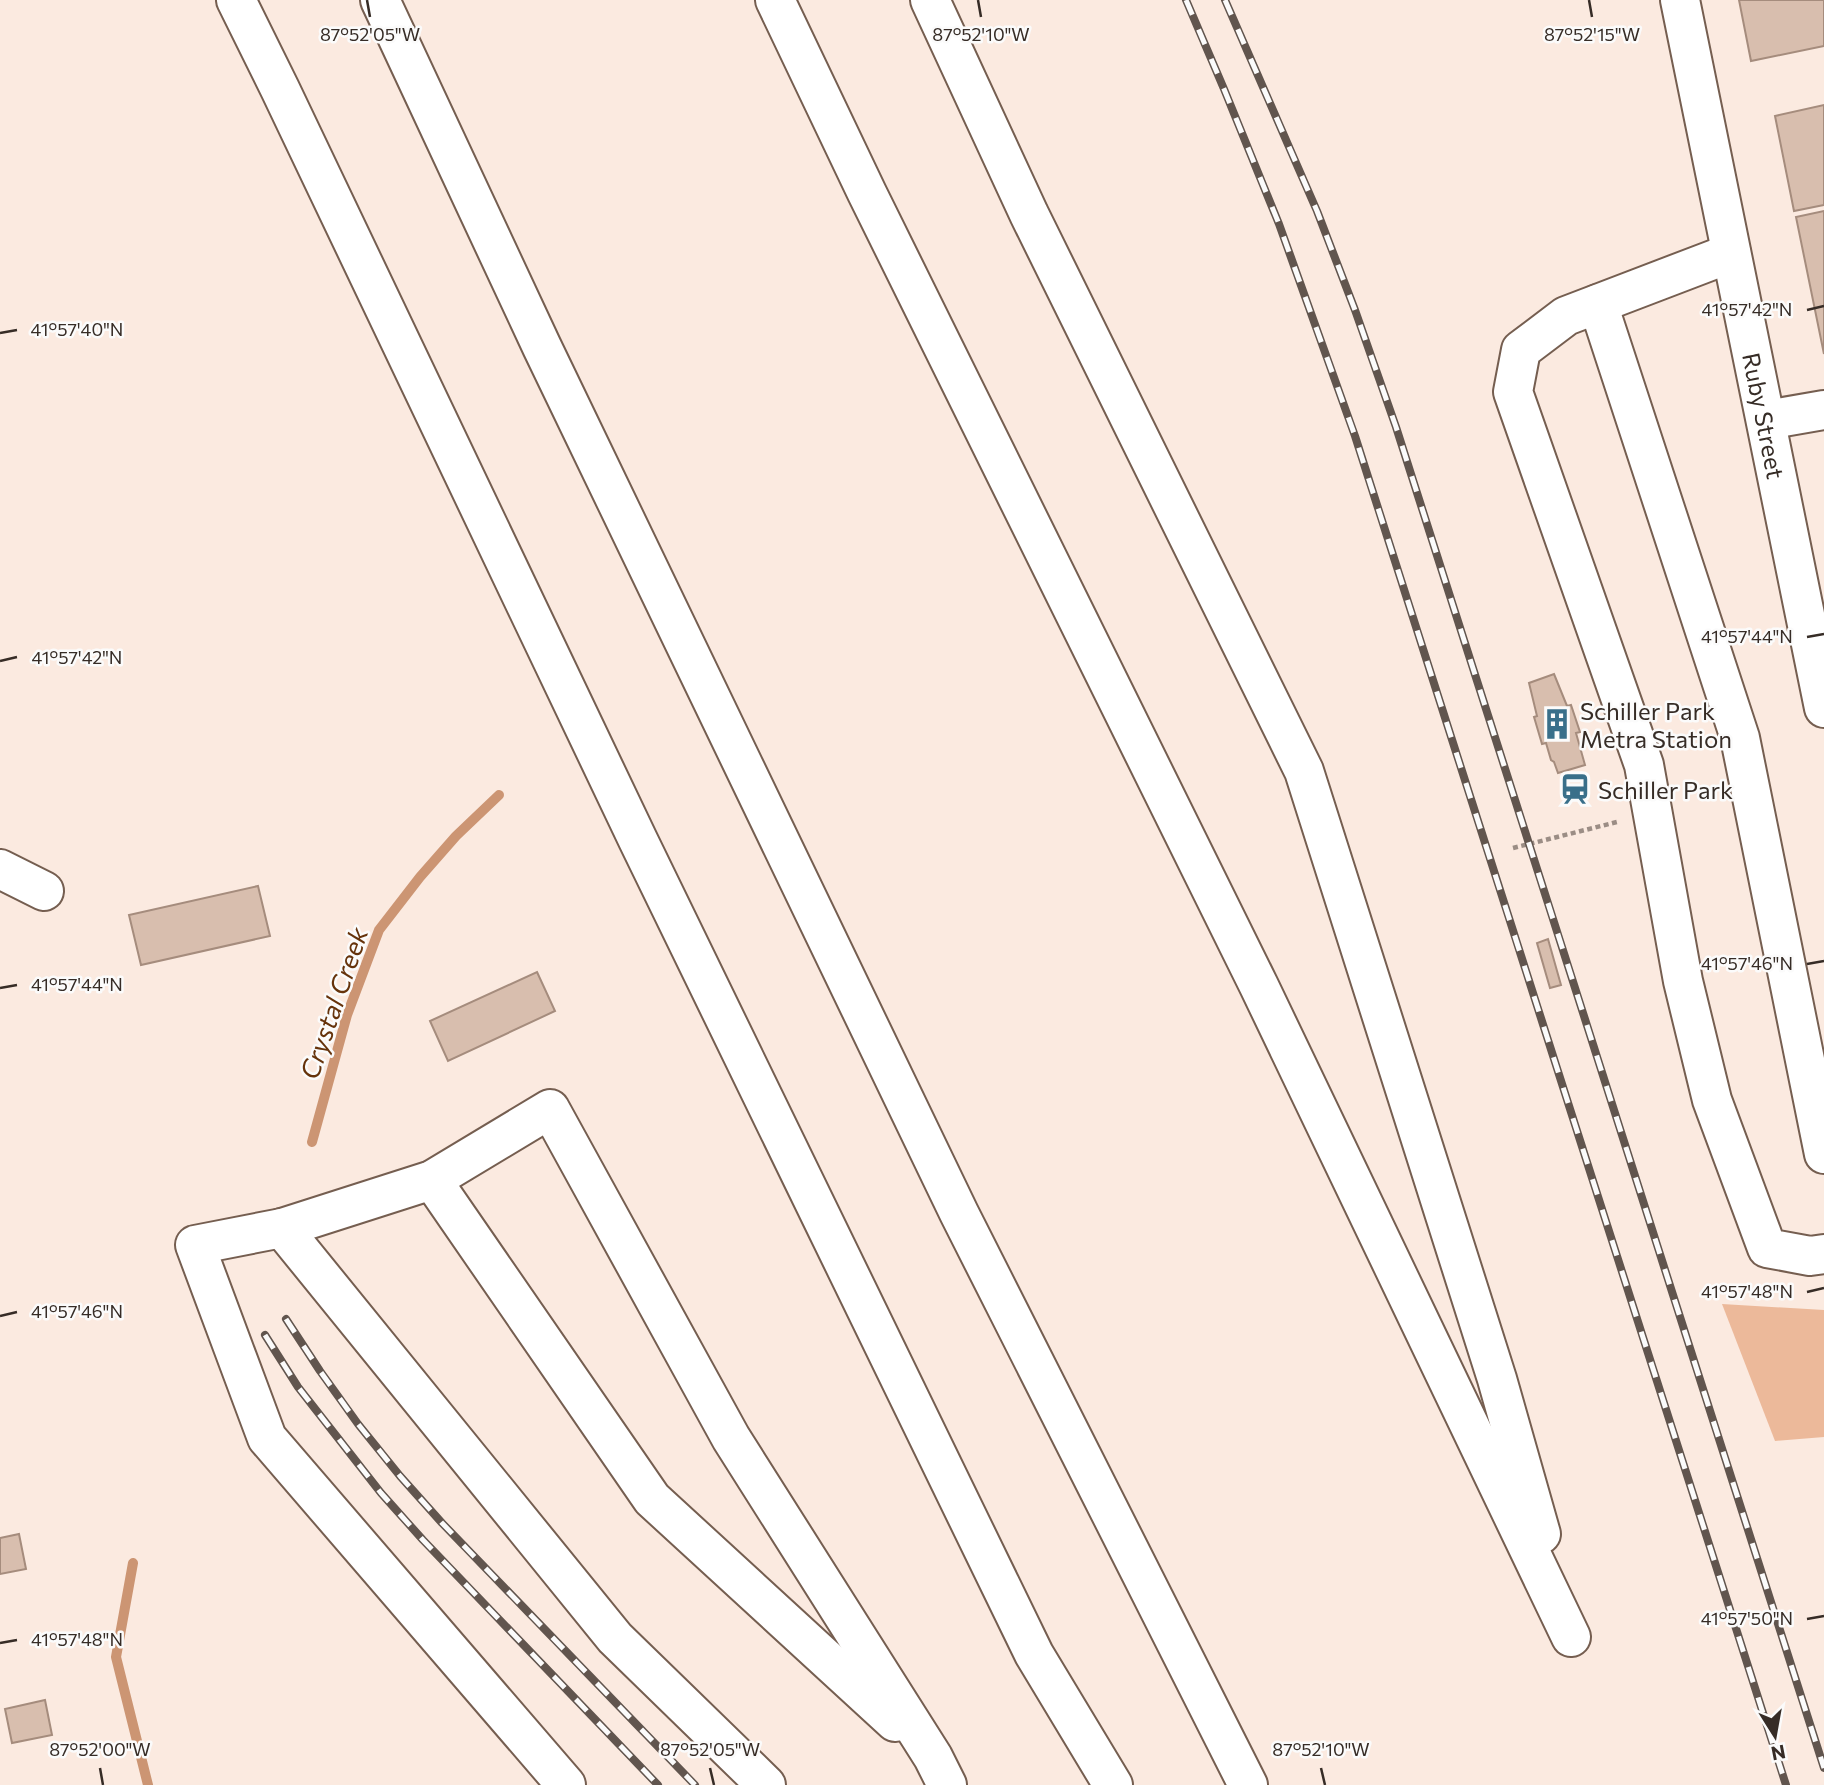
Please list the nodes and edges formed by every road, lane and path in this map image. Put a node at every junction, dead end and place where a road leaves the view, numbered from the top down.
1 (236, 0) edge
2 (380, 0) edge
3 (775, 0) edge
4 (930, 0) edge
5 (1680, 0) edge
6 (1731, 253) junction
7 (1598, 304) junction
8 (1824, 410) edge
9 (1766, 420) junction
10 (1824, 708) edge
11 (1653, 813) junction
12 (1513, 848) dead end
13 (0, 869) edge
14 (44, 891) dead end
15 (1824, 1154) edge
16 (432, 1180) junction
17 (282, 1228) junction
18 (1824, 1254) edge
19 (940, 1771) edge
20 (566, 1785) edge
21 (766, 1785) edge
22 (1113, 1785) edge
23 (1248, 1785) edge

1 - 22 street
2 - 23 street
3 - 4 street
5 - 6 street, Ruby Street
6 - 7 street
6 - 9 street, Ruby Street
7 - 11 street
7 - 15 street
8 - 9 street
9 - 10 street, Ruby Street
11 - 12 path
11 - 18 street
13 - 14 street
16 - 17 street
16 - 19 street
16 - 19 street
17 - 20 street
17 - 21 street

